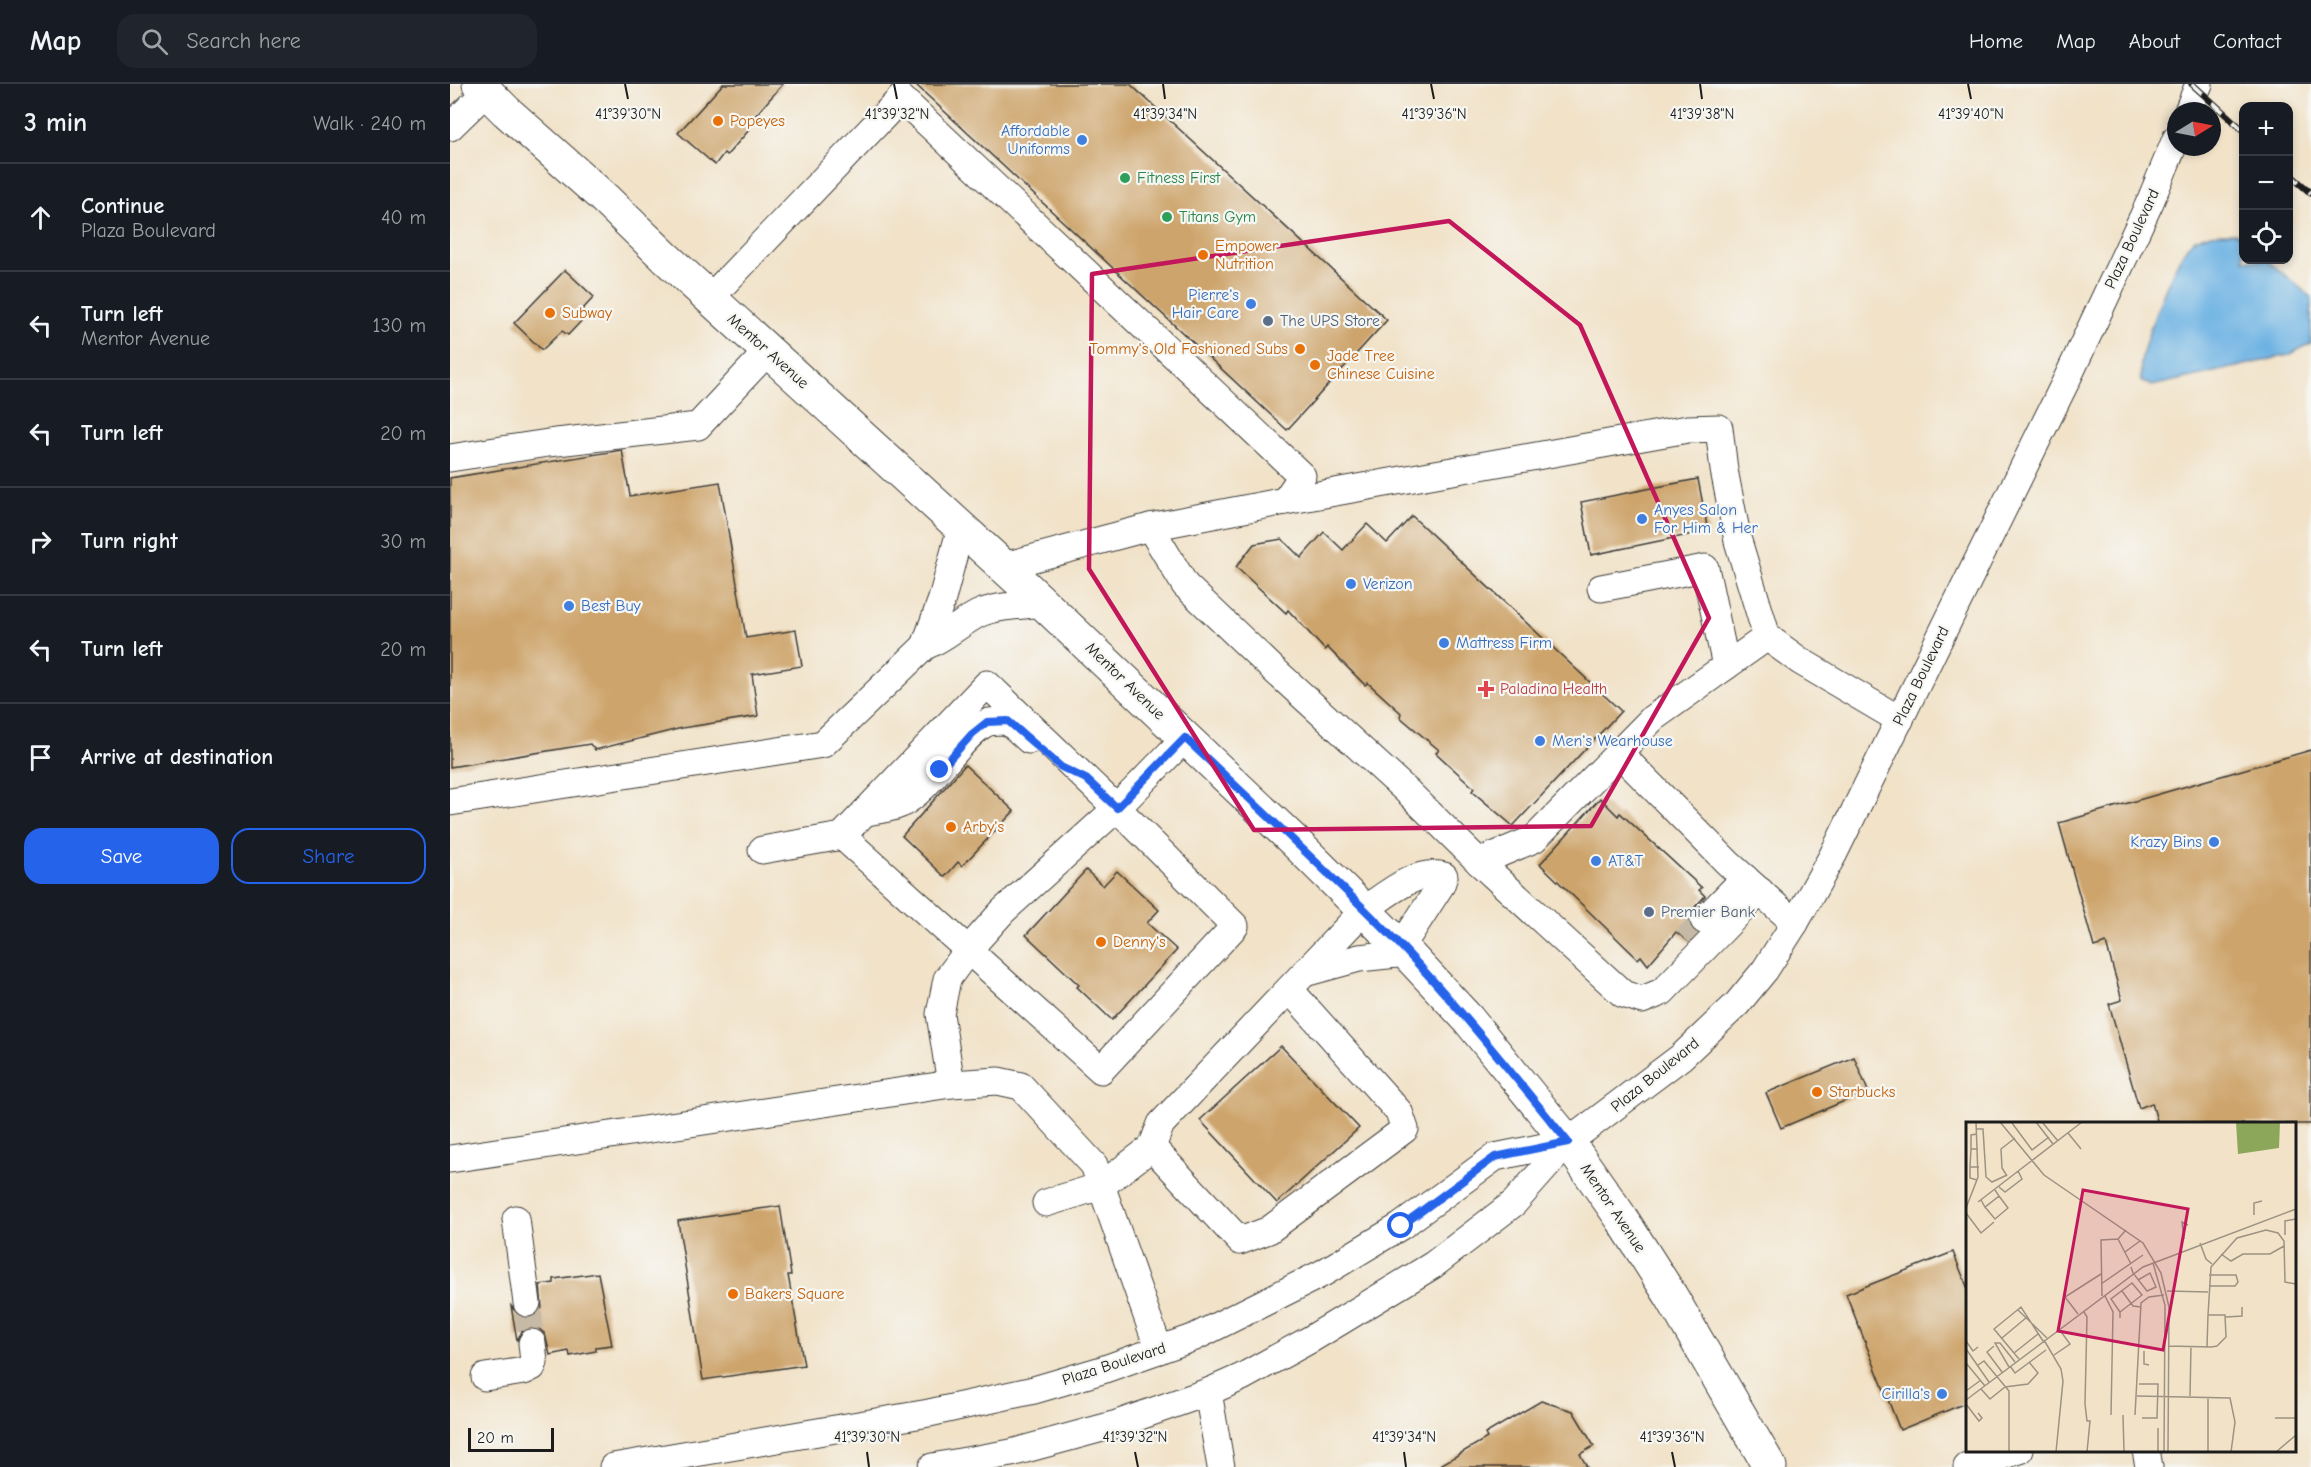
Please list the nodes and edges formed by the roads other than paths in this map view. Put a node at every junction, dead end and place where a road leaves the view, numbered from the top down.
1 (2199, 84) edge
2 (483, 87) edge
3 (2192, 102) edge
4 (450, 127) edge
5 (2169, 156) edge
6 (710, 298) junction
7 (768, 351) junction
8 (450, 458) edge
9 (1285, 501) junction
10 (961, 527) junction
11 (1150, 527) junction
12 (1004, 567) junction
13 (1601, 588) dead end
14 (1044, 603) junction
15 (1767, 637) junction
16 (925, 646) junction
17 (1726, 666) junction
18 (1900, 720) junction
19 (1185, 738) junction
20 (1619, 753) junction
21 (1086, 779) junction
22 (450, 802) edge
23 (1117, 808) junction
24 (865, 812) junction
25 (842, 836) junction
26 (762, 850) dead end
27 (1479, 862) junction
28 (1752, 884) junction
29 (1364, 910) junction
30 (1704, 920) tunnel mouth
31 (1795, 922) junction
32 (1686, 940) tunnel mouth
33 (969, 949) junction
34 (1404, 950) junction
35 (1298, 981) junction
36 (1623, 994) junction
37 (951, 1084) junction
38 (1568, 1142) junction
39 (1152, 1147) junction
40 (450, 1159) edge
41 (1101, 1186) junction
42 (1046, 1203) dead end
43 (516, 1219) dead end
44 (527, 1303) tunnel mouth
45 (532, 1342) tunnel mouth
46 (1159, 1350) junction
47 (485, 1377) dead end
48 (1208, 1392) junction
49 (2014, 1452) edge
50 (2146, 1452) edge
51 (613, 1467) edge
52 (932, 1467) edge
53 (1221, 1467) edge
54 (1770, 1467) edge
55 (1966, 1467) edge
56 (2149, 1467) edge

1 - 3 street
2 - 4 street
2 - 6 main road, Mentor Avenue
5 - 18 street, Plaza Boulevard
6 - 7 main road, Mentor Avenue
6 - 9 street
7 - 8 street
7 - 10 main road, Mentor Avenue
9 - 11 street
9 - 15 street
10 - 12 main road, Mentor Avenue
10 - 16 street
11 - 12 street
11 - 27 street
12 - 14 main road, Mentor Avenue
13 - 17 street
14 - 16 street
14 - 19 main road, Mentor Avenue
15 - 17 street
15 - 18 street
16 - 22 street
17 - 20 street
18 - 31 street, Plaza Boulevard
19 - 23 street
19 - 29 main road, Mentor Avenue
20 - 27 street
20 - 28 street
21 - 23 street
21 - 24 street
21 - 24 street
23 - 33 street
23 - 33 street
24 - 25 street
25 - 26 street
25 - 33 street
27 - 36 street
28 - 30 street
28 - 31 street
28 - 36 street
29 - 34 main road, Mentor Avenue
29 - 34 street
29 - 35 street
31 - 38 street, Plaza Boulevard
32 - 36 street
33 - 37 street
34 - 35 street
34 - 38 main road, Mentor Avenue
35 - 39 street
35 - 39 street
37 - 40 street
37 - 41 street
38 - 46 street, Plaza Boulevard
38 - 48 street, Plaza Boulevard
38 - 54 main road, Mentor Avenue
39 - 41 street
41 - 42 street
41 - 46 street
43 - 44 street
45 - 47 street
46 - 51 street, Plaza Boulevard
48 - 52 street, Plaza Boulevard
48 - 53 street
49 - 55 street
50 - 56 street

